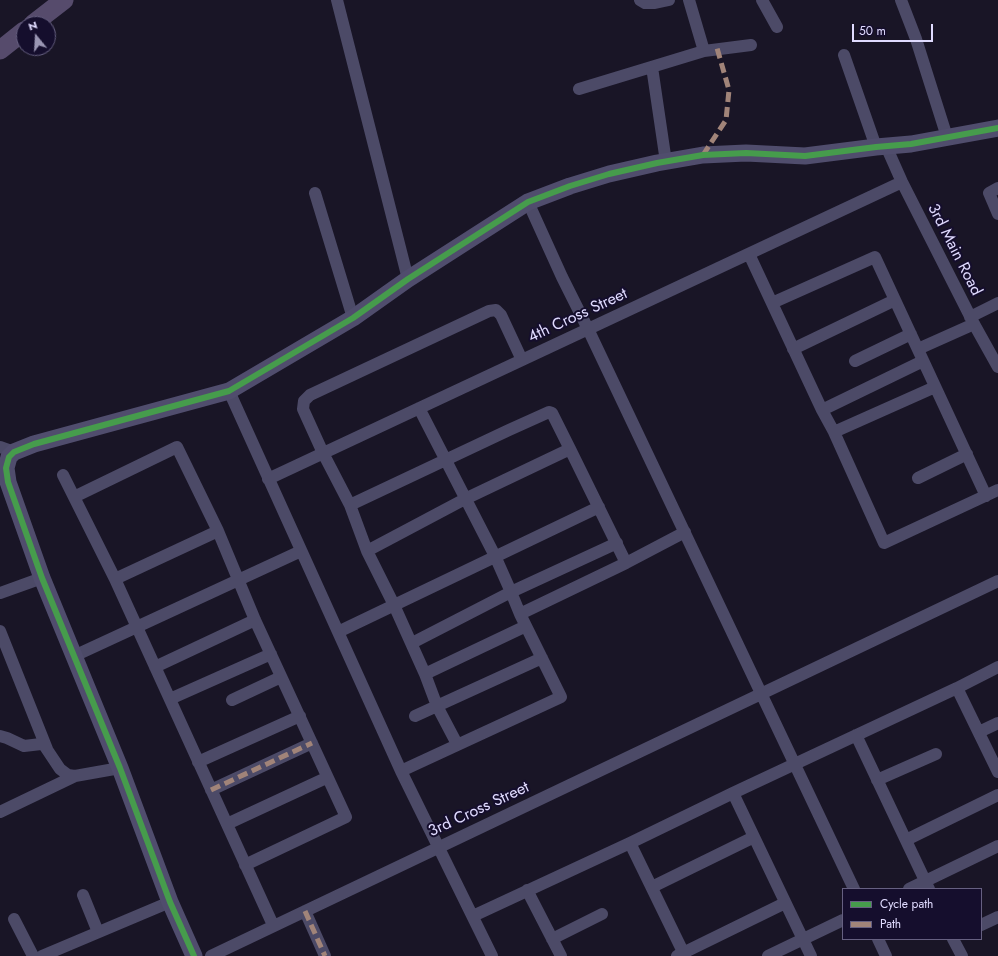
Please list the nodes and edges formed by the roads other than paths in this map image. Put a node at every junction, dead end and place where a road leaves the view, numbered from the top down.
1 (64, 0) edge
2 (337, 0) edge
3 (640, 0) edge
4 (669, 0) edge
5 (689, 0) edge
6 (762, 0) edge
7 (901, 0) edge
8 (43, 16) edge
9 (777, 27) dead end
10 (16, 37) edge
11 (751, 45) dead end
12 (0, 50) edge
13 (704, 51) junction
14 (844, 55) dead end
15 (652, 67) junction
16 (579, 89) dead end
17 (998, 128) edge
18 (947, 137) junction
19 (881, 147) junction
20 (666, 162) junction
21 (902, 182) junction
22 (998, 188) edge
23 (315, 193) dead end
24 (528, 202) junction
25 (998, 214) edge
26 (749, 254) junction
27 (408, 279) junction
28 (895, 300) junction
29 (772, 303) junction
30 (998, 303) edge
31 (353, 318) junction
32 (972, 321) junction
33 (588, 329) junction
34 (911, 334) junction
35 (793, 349) junction
36 (918, 350) junction
37 (522, 360) junction
38 (855, 361) dead end
39 (923, 361) junction
40 (998, 367) edge
41 (935, 387) junction
42 (229, 392) junction
43 (419, 408) junction
44 (822, 410) junction
45 (834, 432) junction
46 (570, 449) junction
47 (7, 450) edge
48 (323, 453) junction
49 (967, 454) junction
50 (445, 460) junction
51 (63, 475) dead end
52 (918, 478) dead end
53 (268, 479) junction
54 (998, 490) edge
55 (986, 496) junction
56 (74, 497) junction
57 (465, 499) junction
58 (350, 505) junction
59 (599, 507) junction
60 (218, 530) junction
61 (685, 532) junction
62 (617, 543) junction
63 (301, 551) junction
64 (367, 551) junction
65 (494, 556) junction
66 (626, 563) junction
67 (42, 578) junction
68 (115, 579) junction
69 (239, 580) junction
70 (998, 581) edge
71 (511, 592) junction
72 (0, 593) edge
73 (394, 604) junction
74 (520, 614) junction
75 (255, 620) junction
76 (526, 626) junction
77 (137, 627) junction
78 (0, 631) edge
79 (338, 632) junction
80 (412, 643) junction
81 (271, 654) junction
82 (74, 656) junction
83 (542, 658) junction
84 (155, 667) junction
85 (998, 667) edge
86 (426, 674) junction
87 (281, 677) junction
88 (957, 688) junction
89 (762, 694) junction
90 (170, 699) junction
91 (232, 700) dead end
92 (437, 706) junction
93 (300, 716) junction
94 (415, 716) dead end
95 (998, 723) edge
96 (978, 732) junction
97 (856, 735) junction
98 (0, 736) edge
99 (312, 743) junction
100 (457, 744) junction
101 (47, 749) junction
102 (936, 754) dead end
103 (995, 760) edge
104 (198, 762) junction
105 (795, 764) junction
106 (120, 768) junction
107 (401, 770) junction
108 (998, 772) edge
109 (75, 776) junction
110 (326, 778) junction
111 (877, 780) junction
112 (211, 790) junction
113 (733, 793) junction
114 (998, 796) edge
115 (0, 812) edge
116 (226, 824) junction
117 (754, 837) junction
118 (906, 840) junction
119 (630, 843) junction
120 (998, 846) edge
121 (438, 847) junction
122 (245, 864) junction
123 (927, 885) edge
124 (652, 887) junction
125 (854, 888) edge
126 (914, 888) edge
127 (527, 890) junction
128 (83, 895) dead end
129 (170, 902) junction
130 (785, 903) junction
131 (305, 911) junction
132 (602, 914) dead end
133 (473, 916) junction
134 (998, 917) edge
135 (14, 920) dead end
136 (842, 920) edge
137 (273, 925) junction
138 (982, 925) edge
139 (98, 932) junction
140 (552, 939) junction
141 (803, 939) junction
142 (878, 940) edge
143 (954, 940) edge
144 (682, 955) edge
145 (33, 956) edge
146 (42, 956) edge
147 (194, 956) edge
148 (211, 956) edge
149 (325, 956) edge
150 (492, 956) edge
151 (561, 956) edge
152 (768, 956) edge
153 (811, 956) edge
154 (886, 956) edge
155 (962, 956) edge

1 - 8 main road
2 - 27 street
3 - 4 street
5 - 13 street
6 - 9 street
7 - 18 street
10 - 12 main road
11 - 13 street
13 - 15 street
14 - 19 street, 3rd Main Road
15 - 16 street
15 - 20 street
17 - 18 street
18 - 19 street
19 - 20 street
19 - 21 street, 3rd Main Road
20 - 24 street
21 - 26 street, 4th Cross Street
21 - 32 street, 3rd Main Road
22 - 25 street
23 - 31 street
24 - 27 street
24 - 33 street
26 - 29 street
26 - 33 street, 4th Cross Street
27 - 31 street
28 - 29 street
28 - 34 street
28 - 35 street
29 - 35 street
30 - 32 street
31 - 42 street
32 - 36 street
32 - 40 street, 3rd Main Road
33 - 37 street, 4th Cross Street
33 - 61 street
34 - 36 street
34 - 38 street
35 - 44 street
36 - 39 street
37 - 43 street, 4th Cross Street
37 - 48 street
39 - 41 street
39 - 44 street
41 - 45 street
41 - 49 street
42 - 47 street
42 - 53 street
43 - 48 street, 4th Cross Street
43 - 50 street
44 - 45 street
45 - 55 street
46 - 50 street
46 - 57 street
46 - 59 street
47 - 67 street
48 - 53 street, 4th Cross Street
48 - 58 street
49 - 52 street
49 - 55 street
50 - 57 street
50 - 58 street
51 - 56 street
53 - 63 street
54 - 55 street
56 - 60 street
56 - 68 street
57 - 64 street
57 - 65 street
58 - 64 street
59 - 62 street
59 - 65 street
60 - 68 street
60 - 69 street
61 - 66 street
61 - 89 street
62 - 66 street
62 - 71 street
63 - 69 street
63 - 79 street
64 - 73 street
65 - 71 street
65 - 73 street
66 - 74 street
67 - 72 street
67 - 82 street
68 - 77 street
69 - 75 street
69 - 77 street
70 - 89 street, 3rd Cross Street
71 - 74 street
71 - 80 street
73 - 79 street
73 - 80 street
74 - 76 street
75 - 81 street
75 - 84 street
76 - 83 street
76 - 86 street
77 - 82 street
77 - 84 street
78 - 101 street
79 - 107 street
80 - 86 street
81 - 87 street
81 - 90 street
82 - 106 street
83 - 92 street
83 - 100 street
84 - 90 street
85 - 88 street
86 - 92 street
87 - 91 street
87 - 93 street
88 - 96 street
88 - 97 street
89 - 105 street
89 - 121 street, 3rd Cross Street
90 - 104 street
92 - 94 street
92 - 100 street
93 - 99 street
93 - 104 street
95 - 96 street
96 - 103 street
97 - 105 street
97 - 111 street
98 - 101 street
99 - 110 street
99 - 112 street
100 - 107 street
101 - 109 street
102 - 111 street
103 - 108 street
104 - 112 street
105 - 113 street
105 - 125 street
106 - 109 street
106 - 129 street
107 - 121 street
109 - 115 street
110 - 116 street
110 - 122 street
111 - 118 street
112 - 116 street
113 - 117 street
113 - 119 street
114 - 118 street
116 - 122 street
117 - 124 street
117 - 130 street
118 - 123 street
119 - 124 street
119 - 127 street
120 - 123 street
121 - 131 street, 3rd Cross Street
121 - 133 street
122 - 137 street
123 - 126 street
124 - 144 street
127 - 133 street
127 - 140 street
128 - 139 street
129 - 139 street
129 - 147 street
130 - 141 street
130 - 144 street
131 - 137 street, 3rd Cross Street
131 - 149 street
132 - 140 street
133 - 150 street
134 - 138 street
135 - 145 street
136 - 141 street
137 - 148 street, 3rd Cross Street
139 - 146 street
140 - 151 street
141 - 152 street
141 - 153 street
142 - 154 street
143 - 155 street

